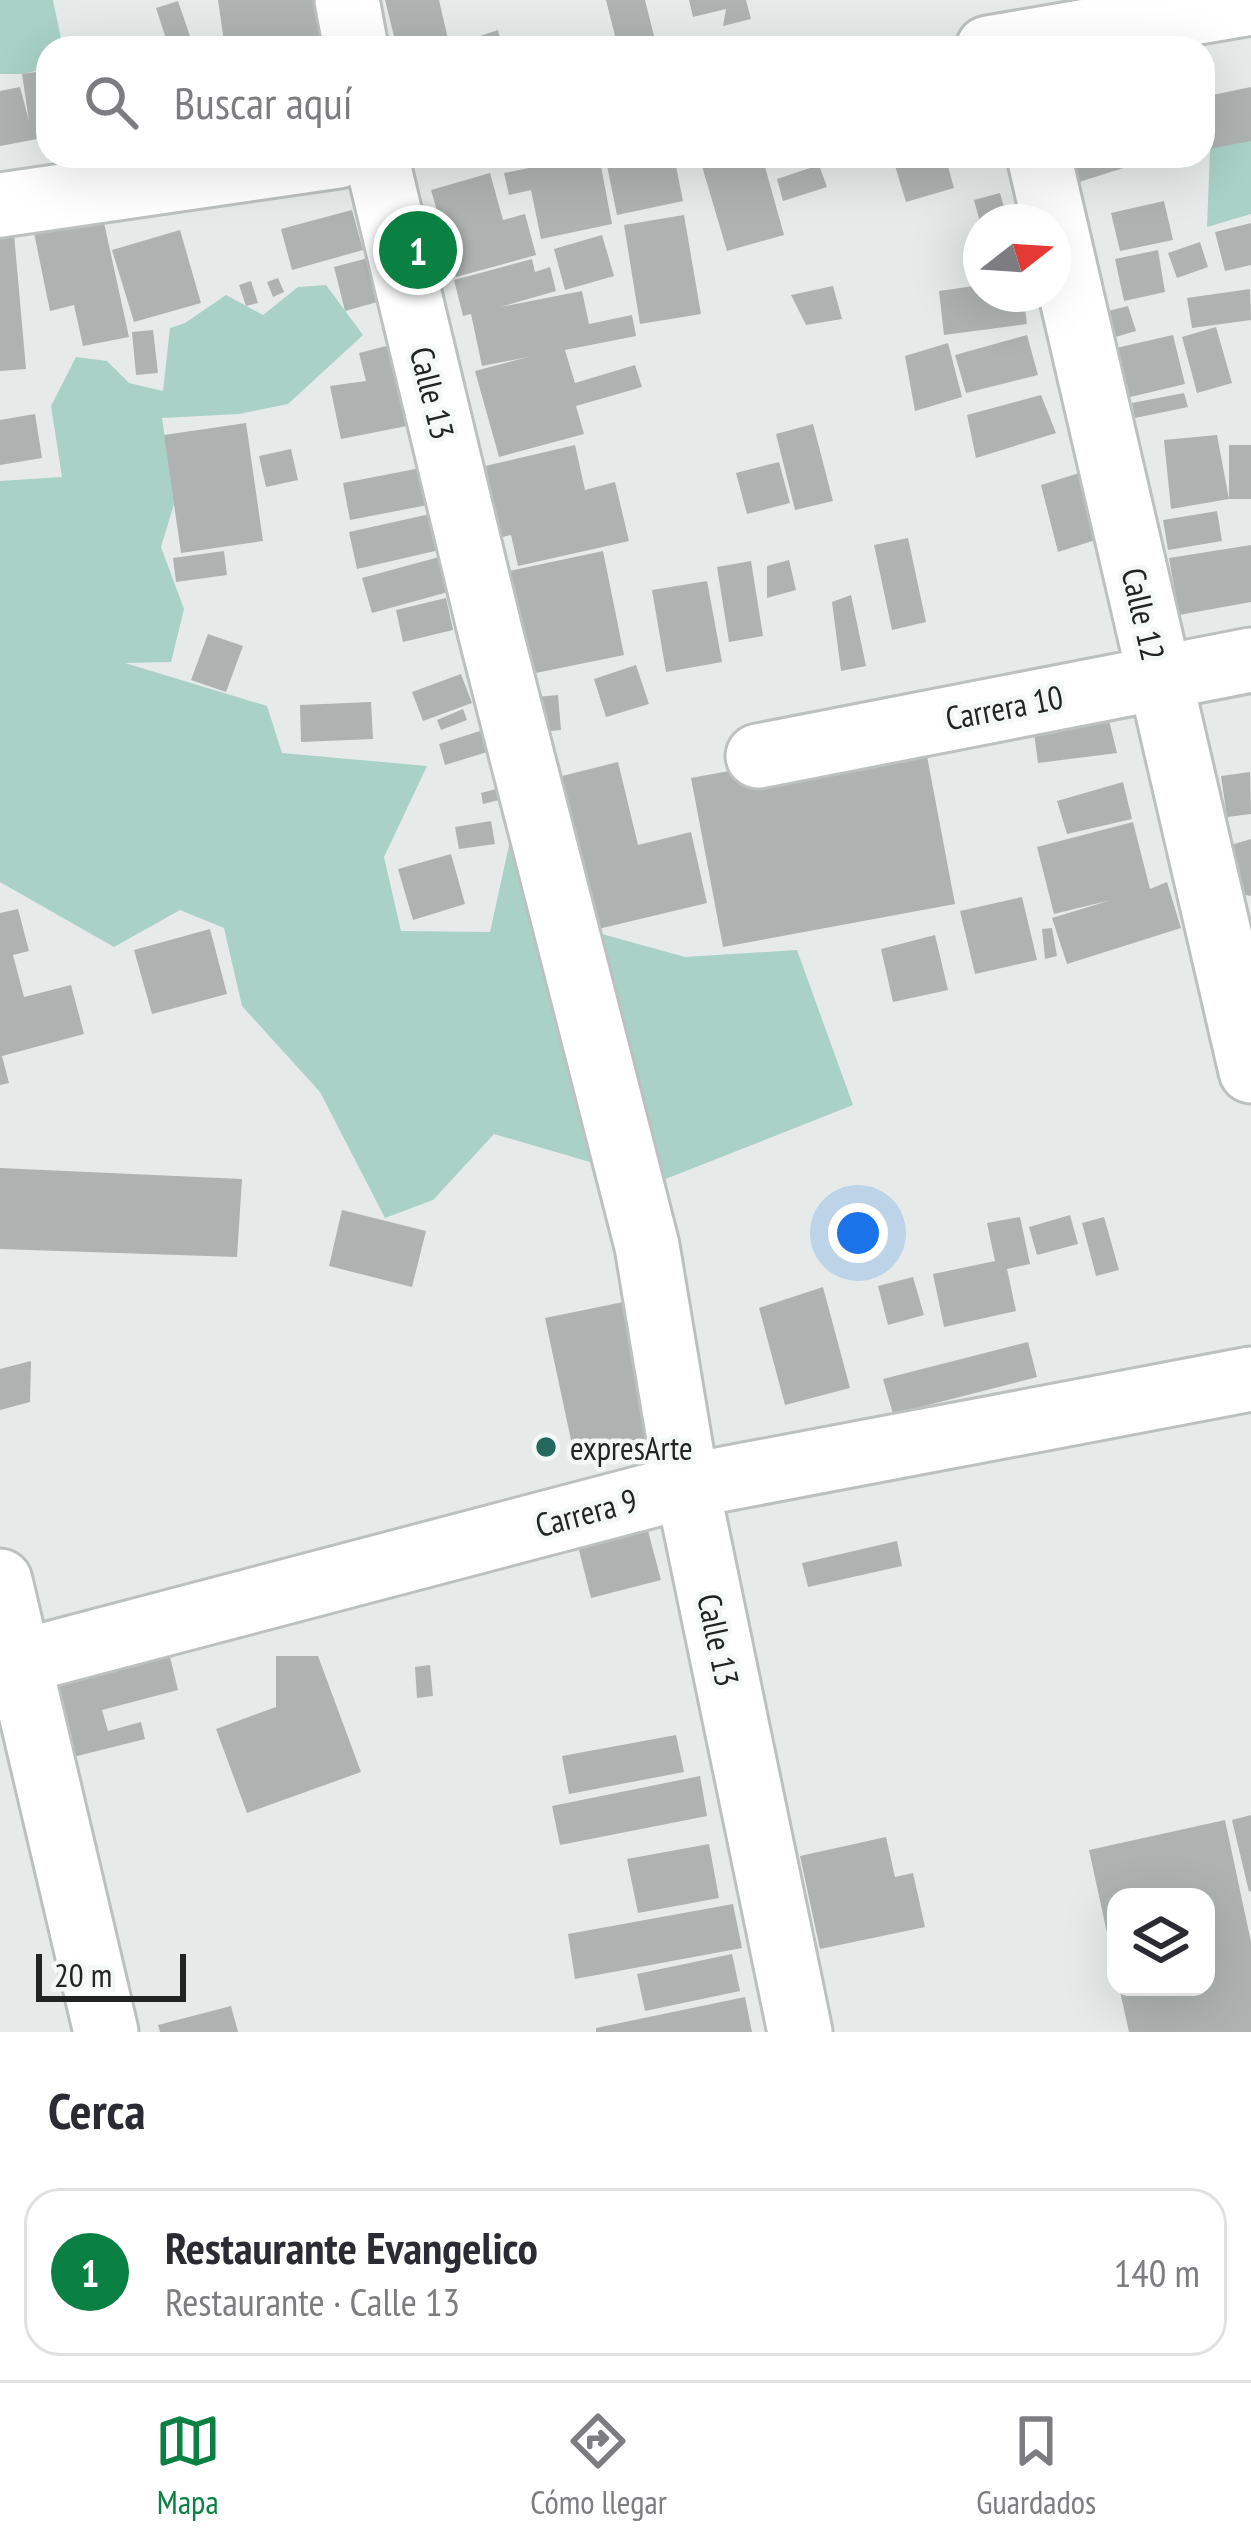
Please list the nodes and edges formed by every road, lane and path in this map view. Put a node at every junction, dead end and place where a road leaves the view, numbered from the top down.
1 (347, 0) edge
2 (1251, 3) edge
3 (1005, 35) edge
4 (354, 36) edge
5 (255, 168) edge
6 (379, 168) edge
7 (1043, 168) edge
8 (0, 205) edge
9 (1251, 660) edge
10 (1158, 676) junction
11 (758, 756) dead end
12 (1251, 1071) edge
13 (1251, 1379) edge
14 (686, 1486) junction
15 (0, 1581) edge
16 (10, 1665) edge
17 (106, 2032) edge
18 (800, 2032) edge

1 - 4 street
2 - 3 street
5 - 8 street
6 - 14 street, Calle 13
7 - 10 street, Calle 12
9 - 10 street, Carrera 10
10 - 11 street, Carrera 10
10 - 12 street, Calle 12
13 - 14 street, Carrera 9
14 - 16 street, Carrera 9
14 - 18 street, Calle 13
15 - 16 street
16 - 17 street

